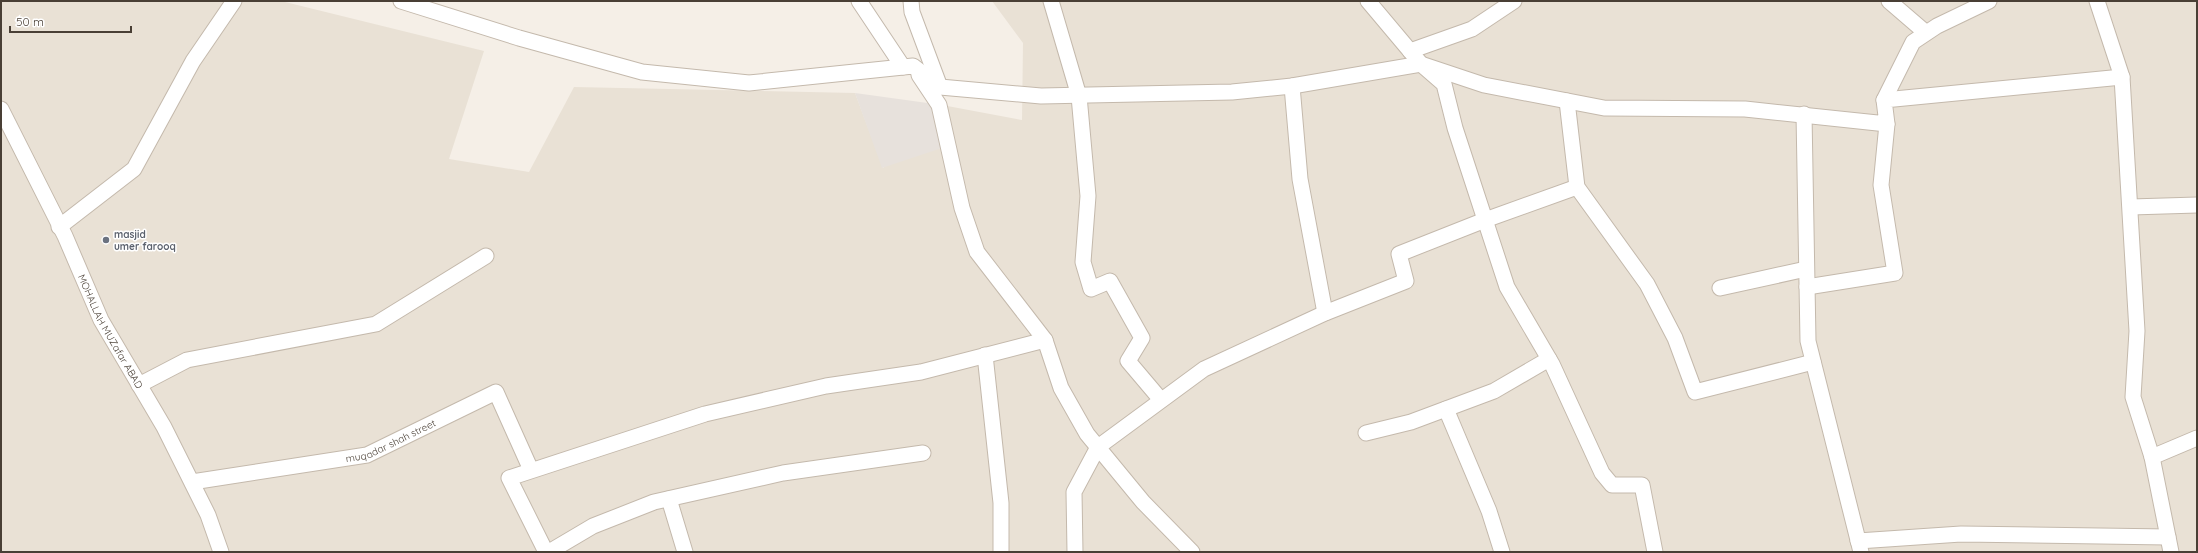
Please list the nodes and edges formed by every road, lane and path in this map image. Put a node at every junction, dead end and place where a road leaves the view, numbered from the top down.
1 (234, 1) edge
2 (401, 1) edge
3 (859, 1) edge
4 (911, 1) edge
5 (1052, 1) edge
6 (1368, 1) edge
7 (1514, 1) edge
8 (1889, 1) edge
9 (1989, 1) edge
10 (2097, 1) edge
11 (1925, 32) junction
12 (1410, 51) junction
13 (1421, 64) junction
14 (908, 66) junction
15 (2122, 77) junction
16 (1292, 86) junction
17 (940, 87) junction
18 (1079, 96) junction
19 (1884, 100) junction
20 (1568, 101) junction
21 (1, 109) edge
22 (1804, 114) junction
23 (1886, 124) junction
24 (1578, 186) junction
25 (2197, 205) edge
26 (2131, 207) junction
27 (1485, 220) junction
28 (59, 227) junction
29 (486, 256) dead end
30 (1806, 269) junction
31 (1806, 287) junction
32 (1720, 288) dead end
33 (1325, 314) junction
34 (1045, 340) junction
35 (985, 355) junction
36 (1549, 360) junction
37 (1813, 362) junction
38 (139, 386) junction
39 (1161, 400) junction
40 (1446, 409) junction
41 (1366, 433) dead end
42 (2197, 438) edge
43 (1098, 447) junction
44 (923, 453) dead end
45 (2152, 457) junction
46 (531, 470) junction
47 (192, 482) junction
48 (669, 499) junction
49 (2168, 537) junction
50 (1859, 547) edge
51 (221, 552) edge
52 (547, 552) edge
53 (685, 552) edge
54 (1001, 552) edge
55 (1075, 552) edge
56 (1192, 552) edge
57 (1502, 552) edge
58 (1655, 552) edge
59 (2171, 552) edge

1 - 28 street
2 - 14 street
3 - 14 street
4 - 17 street
5 - 18 street
6 - 12 street
7 - 12 street
8 - 11 street
9 - 11 street
10 - 15 street
11 - 19 street
12 - 13 street
13 - 16 street
13 - 20 street
13 - 27 street
14 - 17 street
14 - 34 street
15 - 19 street
15 - 26 street
16 - 18 street
16 - 33 street
17 - 18 street
18 - 39 street
19 - 23 street
20 - 22 street
20 - 24 street
21 - 28 street, MOHALLAH MUZafar ABAD
22 - 23 street
22 - 30 street
23 - 31 street
24 - 27 street
24 - 37 street
25 - 26 street
26 - 45 street
27 - 33 street
27 - 36 street
28 - 38 street, MOHALLAH MUZafar ABAD
29 - 38 street
30 - 31 street
30 - 32 street
31 - 37 street
33 - 39 street
34 - 35 street
34 - 43 street
35 - 46 street
35 - 54 street
36 - 40 street
36 - 58 street
37 - 50 street
38 - 47 street, MOHALLAH MUZafar ABAD
39 - 43 street
40 - 41 street
40 - 57 street
42 - 45 street
43 - 55 street
43 - 56 street
44 - 48 street
45 - 49 street
46 - 47 street, muqadar shah street
46 - 52 street
47 - 51 street, MOHALLAH MUZafar ABAD
48 - 52 street
48 - 53 street
49 - 50 street
49 - 59 street

